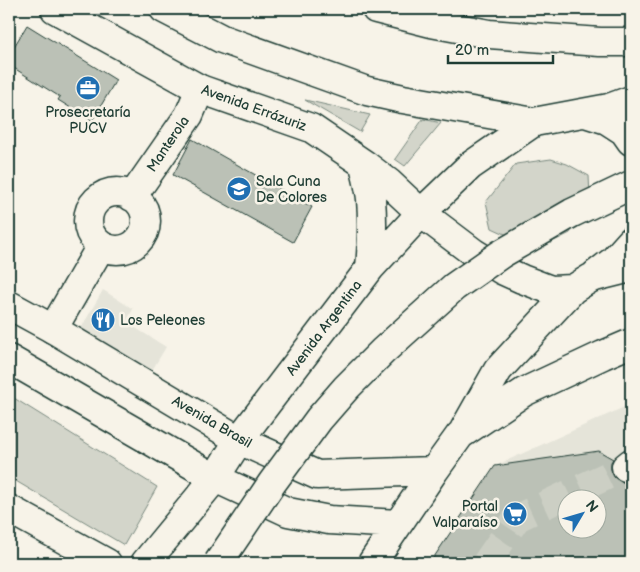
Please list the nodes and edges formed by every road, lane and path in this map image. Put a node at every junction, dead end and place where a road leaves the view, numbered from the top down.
1 (55, 9) edge
2 (164, 9) edge
3 (376, 9) edge
4 (631, 42) edge
5 (200, 89) junction
6 (614, 106) edge
7 (534, 122) junction
8 (631, 141) edge
9 (364, 164) junction
10 (631, 185) edge
11 (132, 197) junction
12 (421, 214) junction
13 (631, 241) edge
14 (101, 246) junction
15 (370, 268) junction
16 (631, 268) edge
17 (582, 284) junction
18 (9, 305) edge
19 (53, 329) junction
20 (631, 343) edge
21 (9, 359) edge
22 (460, 435) junction
23 (239, 440) junction
24 (434, 471) junction
25 (214, 478) junction
26 (9, 509) edge
27 (398, 524) junction
28 (107, 563) edge
29 (145, 563) edge
30 (218, 563) edge
31 (372, 563) edge

1 - 5 main road, Avenida Errázuriz
2 - 7 main road
3 - 4 main road
5 - 9 main road, Avenida Errázuriz
5 - 11 main road, Manterola
6 - 7 main road
6 - 8 main road
7 - 12 main road, Avenida Argentina
9 - 12 main road, Avenida Errázuriz
9 - 15 main road
10 - 30 main road, bridge
11 - 14 main road
11 - 14 main road
12 - 15 main road, Avenida Argentina
12 - 17 main road, Avenida Errázuriz
13 - 17 main road
14 - 19 main road
15 - 23 main road, Avenida Argentina
16 - 17 main road, Avenida Errázuriz
17 - 22 main road
18 - 19 main road, Avenida Brasil
19 - 23 main road, Avenida Brasil
20 - 22 main road
21 - 25 main road
22 - 24 main road
23 - 24 main road, Avenida Brasil
23 - 25 main road, Avenida Argentina
24 - 27 main road
25 - 27 main road
25 - 29 main road, Avenida Argentina
26 - 28 main road
27 - 31 main road

